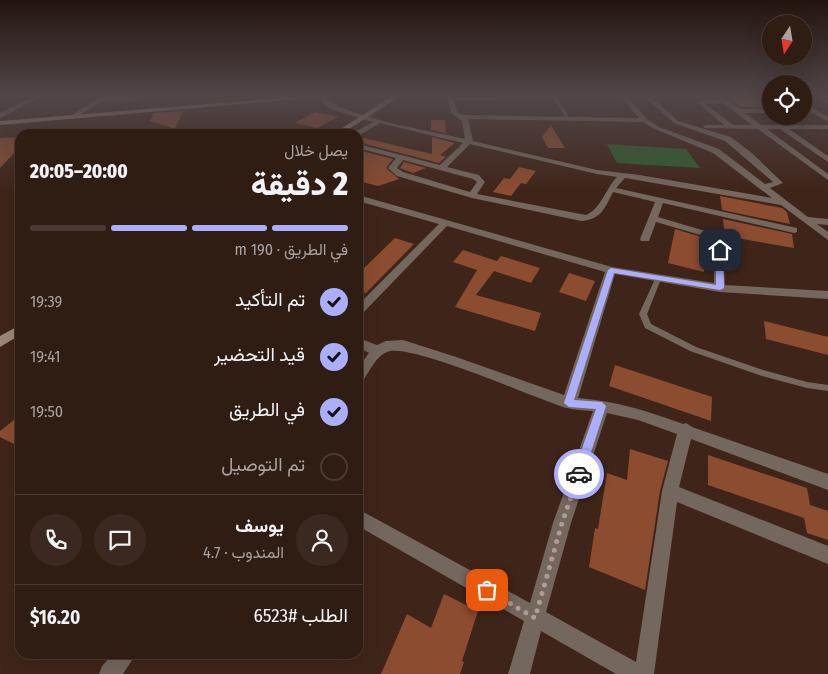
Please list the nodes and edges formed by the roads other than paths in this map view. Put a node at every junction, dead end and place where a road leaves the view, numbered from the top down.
1 (407, 127) edge
2 (466, 127) edge
3 (657, 127) edge
4 (712, 127) edge
5 (744, 127) edge
6 (772, 127) edge
7 (782, 127) edge
8 (688, 128) joint
9 (760, 128) junction
10 (469, 141) junction
11 (363, 147) edge
12 (401, 158) junction
13 (828, 160) edge
14 (441, 169) junction
15 (622, 176) junction
16 (826, 176) edge
17 (764, 187) junction
18 (611, 189) junction
19 (472, 196) junction
20 (363, 200) edge
21 (660, 200) junction
22 (784, 203) junction
23 (653, 218) junction
24 (806, 220) junction
25 (828, 222) edge
26 (444, 224) junction
27 (794, 230) dead end
28 (828, 237) edge
29 (645, 239) dead end
30 (611, 270) junction
31 (658, 279) junction
32 (720, 288) junction
33 (828, 296) edge
34 (363, 297) edge
35 (15, 332) edge
36 (0, 342) edge
37 (363, 344) edge
38 (377, 351) junction
39 (363, 370) edge
40 (828, 388) edge
41 (569, 403) junction
42 (602, 406) junction
43 (686, 429) junction
44 (828, 482) edge
45 (670, 491) junction
46 (363, 520) edge
47 (828, 555) edge
48 (535, 618) junction
49 (122, 659) edge
50 (110, 674) edge
51 (519, 674) edge

1 - 10 street
2 - 10 street
3 - 17 street
4 - 8 street
5 - 9 street
6 - 9 street
7 - 13 street
8 - 17 street
9 - 16 street
10 - 14 street
10 - 15 street
11 - 12 street
12 - 14 street
12 - 19 street
14 - 19 street
15 - 18 street
15 - 22 street
17 - 22 street
18 - 19 street
18 - 21 street
20 - 26 street
21 - 23 street
21 - 27 street
22 - 24 street
23 - 29 street
23 - 32 street
24 - 25 street
24 - 28 street
26 - 30 street
26 - 34 street
30 - 31 street
30 - 41 street
31 - 32 street
31 - 40 lane
32 - 33 street
35 - 36 main road
37 - 38 street
38 - 39 street
38 - 41 street
41 - 42 street
42 - 43 street
42 - 48 street
43 - 44 street
43 - 45 street
45 - 47 street
45 - 48 street
46 - 48 street
48 - 51 street
49 - 50 street

